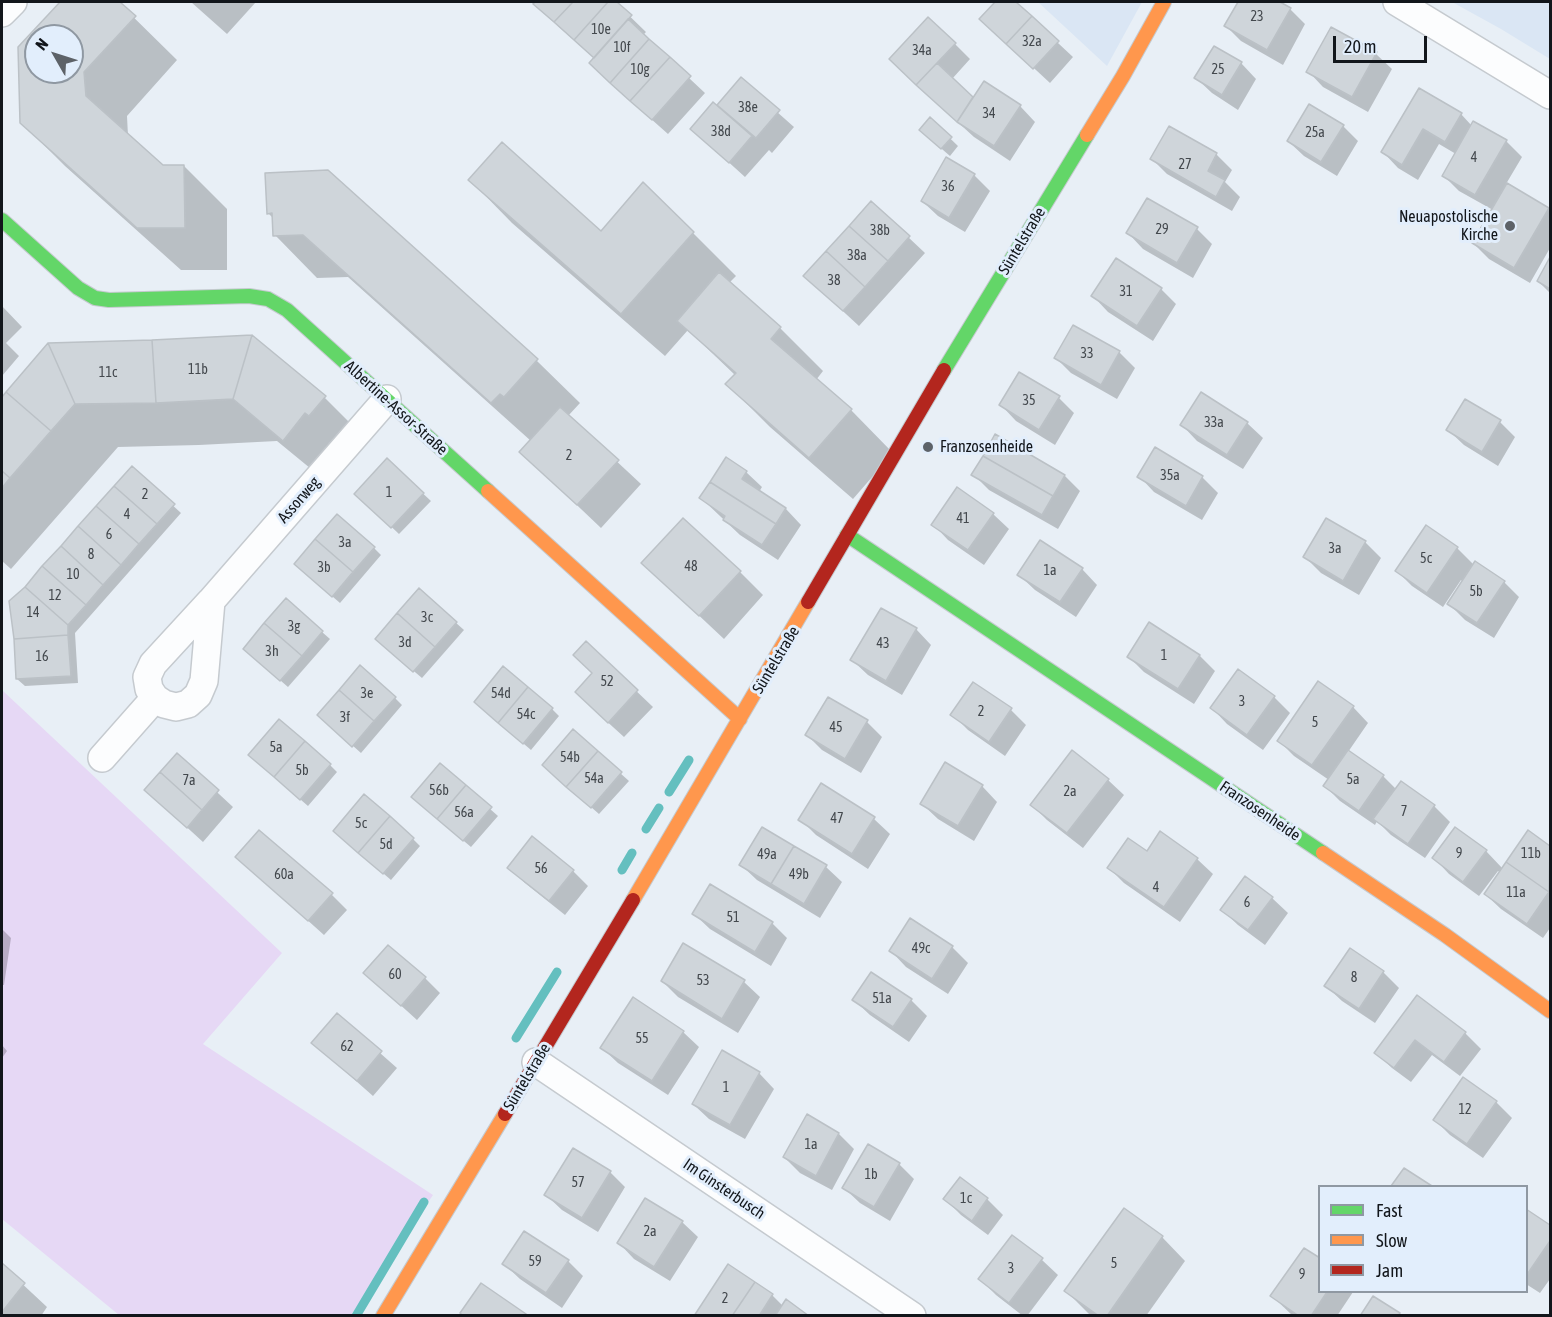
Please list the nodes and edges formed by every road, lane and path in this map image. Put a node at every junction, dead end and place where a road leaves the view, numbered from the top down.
1 (13, 2) edge
2 (1164, 2) edge
3 (1397, 2) edge
4 (2, 13) edge
5 (1551, 95) edge
6 (2, 220) edge
7 (387, 399) junction
8 (847, 535) junction
9 (211, 601) junction
10 (155, 698) junction
11 (740, 719) junction
12 (102, 758) dead end
13 (1551, 1011) edge
14 (536, 1062) junction
15 (383, 1316) edge
16 (912, 1316) edge

1 - 4 street
2 - 8 street, Süntelstraße
3 - 5 street
6 - 7 street, Albertine-Assor-Straße
7 - 9 street, Assorweg
7 - 11 street, Albertine-Assor-Straße
8 - 11 street, Süntelstraße
8 - 13 street, Franzosenheide
9 - 10 street, Assorweg
9 - 10 street
10 - 12 street
11 - 14 street, Süntelstraße
14 - 15 street, Süntelstraße
14 - 16 street, Im Ginsterbusch

